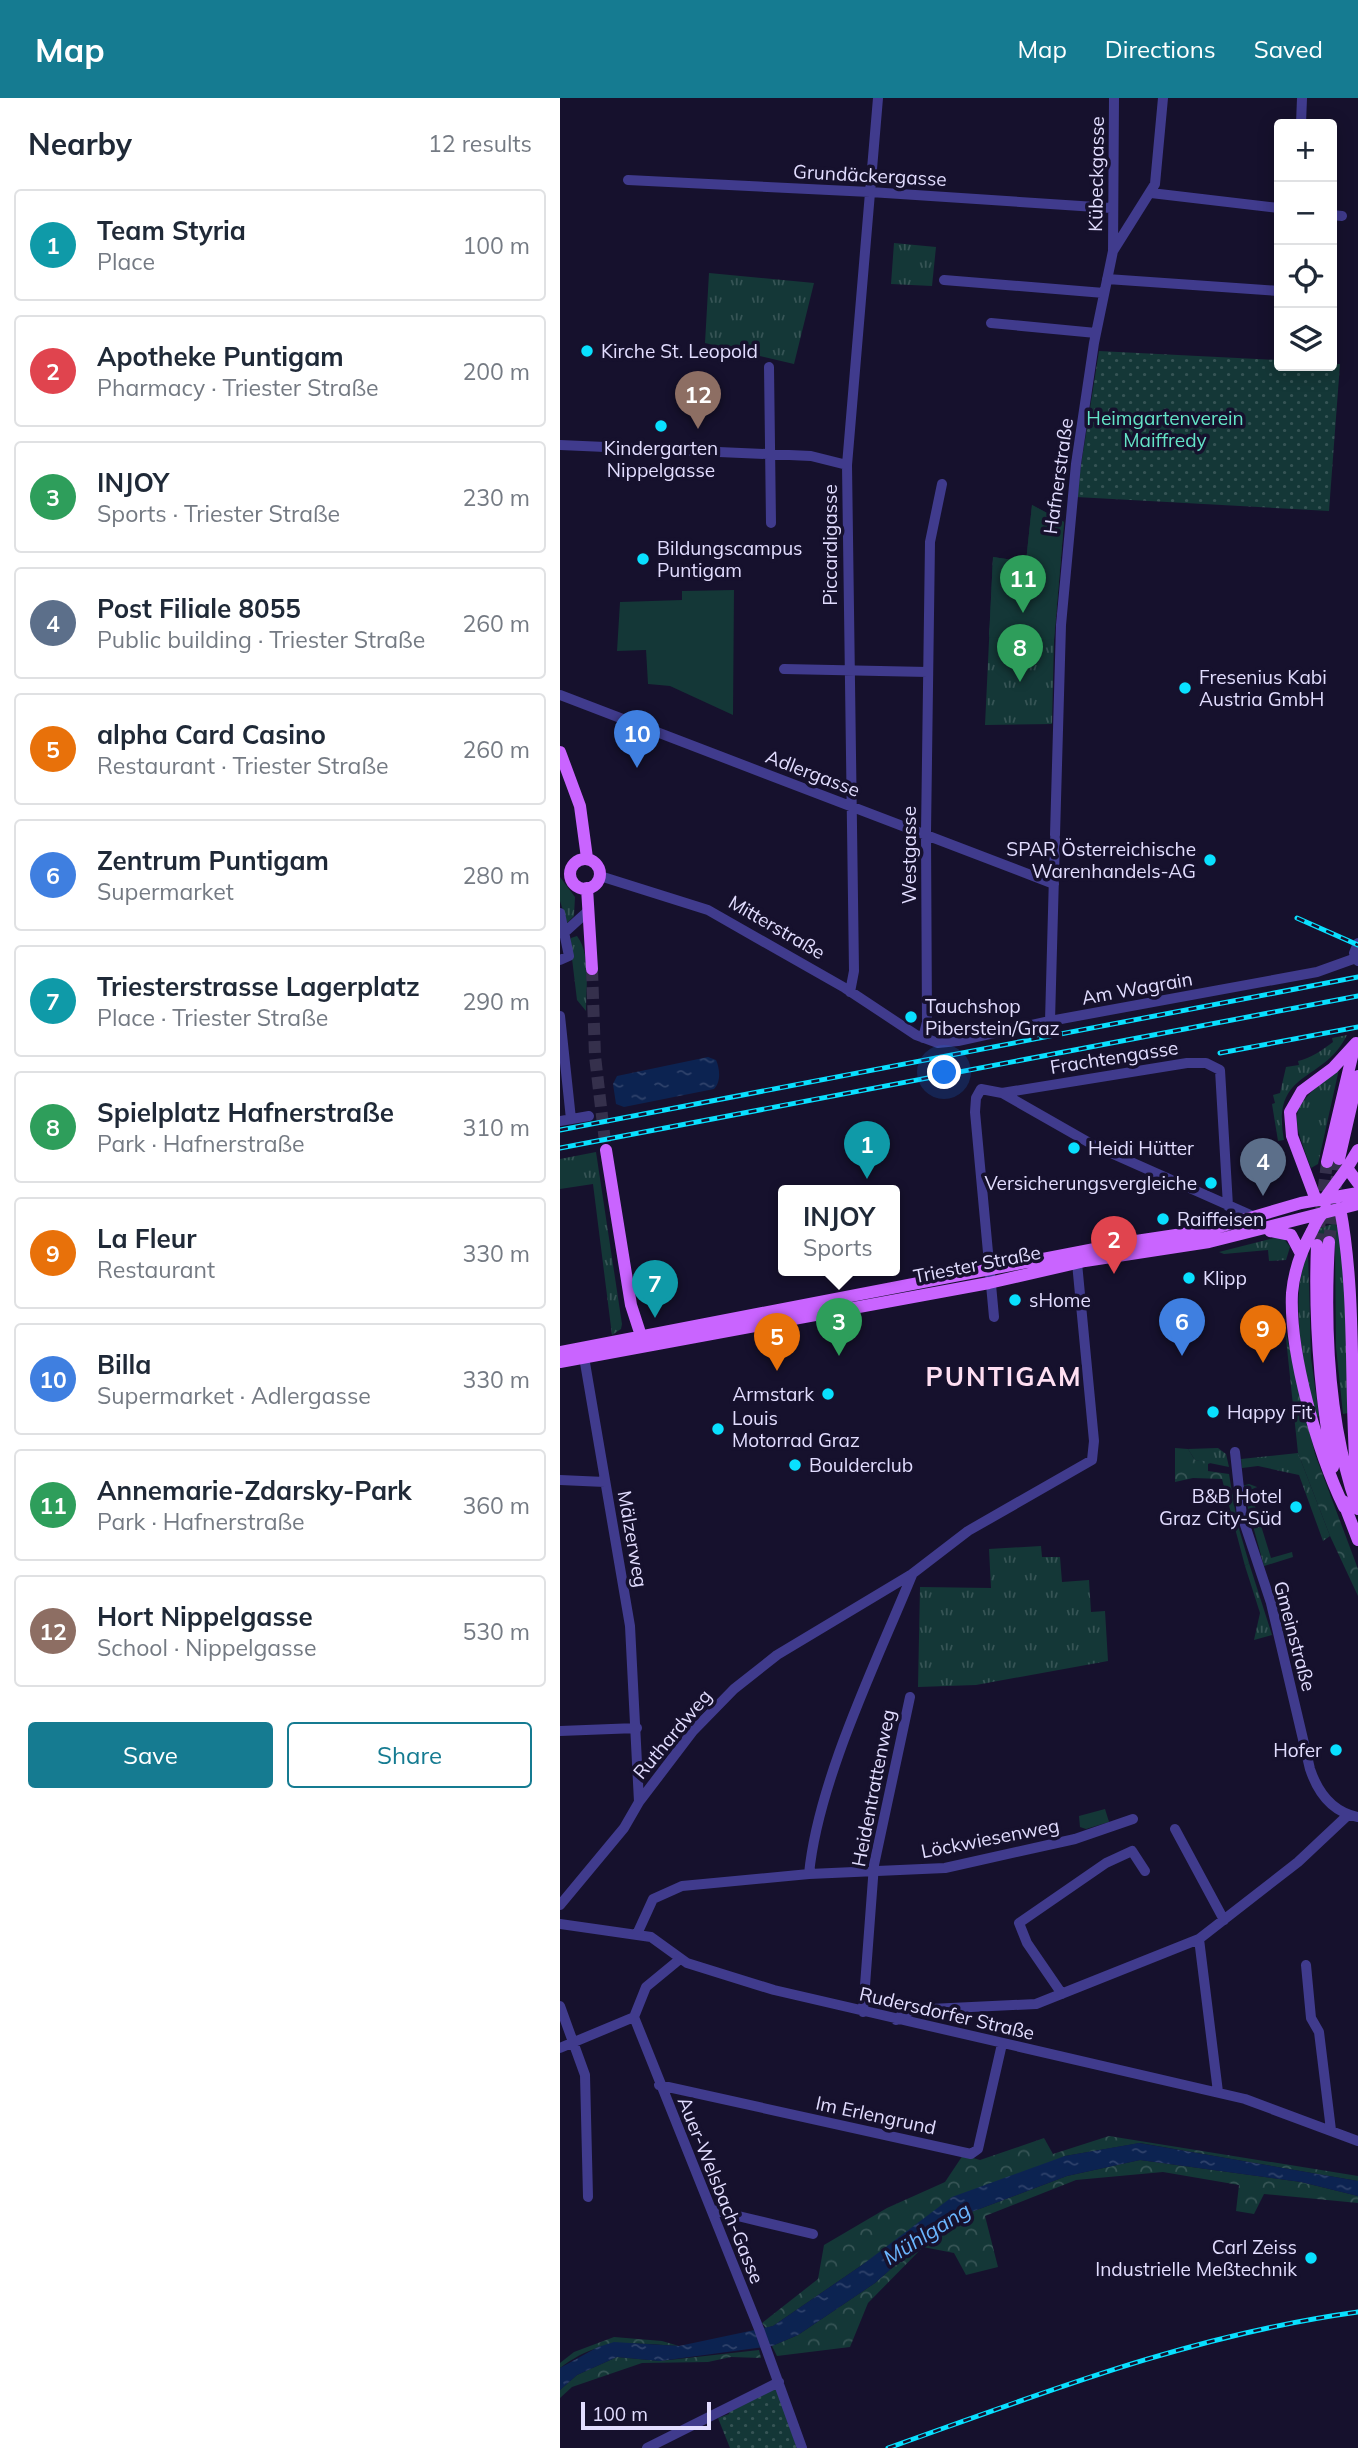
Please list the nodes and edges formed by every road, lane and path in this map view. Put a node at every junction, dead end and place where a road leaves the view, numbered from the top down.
1 (878, 98) edge
2 (1114, 98) edge
3 (1163, 98) edge
4 (1302, 98) edge
5 (1301, 119) edge
6 (628, 180) dead end
7 (870, 192) junction
8 (1151, 193) junction
9 (1274, 207) edge
10 (1111, 208) junction
11 (1113, 251) junction
12 (1107, 279) junction
13 (944, 280) dead end
14 (1274, 291) edge
15 (1104, 293) junction
16 (991, 323) dead end
17 (1096, 333) junction
18 (769, 367) dead end
19 (560, 445) edge
20 (771, 454) junction
21 (847, 465) junction
22 (942, 484) dead end
23 (771, 523) dead end
24 (784, 669) dead end
25 (848, 669) junction
26 (928, 672) junction
27 (560, 695) edge
28 (560, 752) edge
29 (850, 806) junction
30 (926, 833) junction
31 (587, 858) junction
32 (565, 870) edge
33 (600, 876) junction
34 (1054, 884) junction
35 (587, 888) junction
36 (587, 912) junction
37 (560, 914) edge
38 (565, 932) junction
39 (1358, 943) edge
40 (560, 960) edge
41 (1357, 960) edge
42 (592, 969) tunnel mouth
43 (850, 992) junction
44 (560, 1016) edge
45 (1050, 1021) junction
46 (923, 1038) junction
47 (1357, 1041) edge
48 (1358, 1076) edge
49 (1002, 1093) junction
50 (589, 1116) dead end
51 (571, 1119) junction
52 (560, 1121) edge
53 (607, 1150) tunnel mouth
54 (1358, 1150) edge
55 (1338, 1163) junction
56 (1358, 1183) edge
57 (1355, 1197) edge
58 (1326, 1204) junction
59 (1228, 1206) junction
60 (1256, 1217) junction
61 (1259, 1231) junction
62 (1323, 1244) tunnel mouth
63 (1300, 1252) junction
64 (1077, 1263) junction
65 (988, 1277) junction
66 (1321, 1279) junction
67 (994, 1317) dead end
68 (643, 1342) junction
69 (560, 1352) edge
70 (584, 1357) junction
71 (560, 1362) edge
72 (1235, 1452) dead end
73 (560, 1480) edge
74 (605, 1482) junction
75 (1358, 1498) edge
76 (1344, 1507) junction
77 (1358, 1509) edge
78 (1358, 1540) edge
79 (912, 1574) junction
80 (910, 1697) dead end
81 (637, 1728) junction
82 (560, 1731) edge
83 (639, 1802) junction
84 (1353, 1816) edge
85 (1133, 1819) dead end
86 (1175, 1829) dead end
87 (1145, 1871) dead end
88 (873, 1873) junction
89 (809, 1874) junction
90 (560, 1905) edge
91 (1224, 1920) junction
92 (560, 1924) edge
93 (637, 1934) junction
94 (1199, 1938) junction
95 (680, 1959) junction
96 (1306, 1965) dead end
97 (1062, 1994) junction
98 (560, 2006) edge
99 (863, 2012) junction
100 (634, 2017) junction
101 (896, 2020) junction
102 (574, 2042) junction
103 (1002, 2044) junction
104 (560, 2048) edge
105 (659, 2085) junction
106 (1218, 2092) junction
107 (1331, 2130) junction
108 (1358, 2141) edge
109 (588, 2197) dead end
110 (713, 2210) junction
111 (813, 2234) dead end
112 (779, 2382) junction
113 (647, 2448) edge
114 (802, 2448) edge

1 - 7 street, Piccardigasse
2 - 10 street, Kübeckgasse
3 - 8 street, Hafnerstraße
4 - 5 street
6 - 7 street, Grundäckergasse
7 - 10 street, Grundäckergasse
7 - 21 street, Piccardigasse
8 - 9 street
8 - 11 street, Hafnerstraße
10 - 11 street, Kübeckgasse
11 - 12 street, Hafnerstraße
12 - 14 street
12 - 15 street, Hafnerstraße
13 - 15 street
15 - 17 street, Hafnerstraße
16 - 17 street
17 - 34 street, Hafnerstraße
18 - 20 street
19 - 20 street
20 - 21 street
20 - 23 street
21 - 25 street, Piccardigasse
22 - 26 street, Westgasse
24 - 25 street
25 - 26 street
25 - 29 street, Piccardigasse
26 - 30 street, Westgasse
27 - 29 street, Adlergasse
28 - 31 main road
29 - 30 street, Adlergasse
29 - 43 street, Piccardigasse
30 - 34 street, Adlergasse
30 - 46 street, Westgasse
31 - 32 main road
31 - 33 main road
32 - 35 main road
33 - 35 main road
33 - 43 street, Mitterstraße
34 - 45 street, Hafnerstraße
35 - 36 main road
36 - 38 street
36 - 42 main road
37 - 38 street
38 - 40 street
39 - 41 street
41 - 45 street, Am Wagrain
43 - 46 street, Mitterstraße
44 - 51 street
45 - 46 street, Am Wagrain
47 - 55 main road
47 - 58 main road
48 - 55 main road
49 - 59 street
49 - 59 street, Frachtengasse
49 - 65 street
50 - 51 street
51 - 52 street
53 - 68 main road
54 - 55 main road
55 - 56 main road
55 - 58 main road
57 - 58 main road, Triester Straße
58 - 60 main road, Triester Straße
58 - 61 main road, Triester Straße
58 - 63 main road
58 - 75 main road
59 - 60 street
60 - 65 main road, Triester Straße
61 - 63 main road
61 - 64 main road, Triester Straße
62 - 66 main road
63 - 76 main road
64 - 65 main road, Triester Straße
64 - 79 street, Ruthardweg
65 - 67 street
65 - 68 main road, Triester Straße
66 - 76 main road
66 - 77 main road
68 - 69 main road, Triester Straße
68 - 70 main road, Triester Straße
70 - 71 main road, Triester Straße
70 - 74 street, Mälzerweg
72 - 84 street, Gmeinstraße
73 - 74 street
74 - 81 street, Mälzerweg
76 - 78 main road
79 - 83 street, Ruthardweg
79 - 89 street
80 - 88 street, Heidentrattenweg
81 - 82 street
81 - 83 street, Mälzerweg
83 - 90 street, Ruthardweg
84 - 91 street, Gmeinstraße
85 - 88 street, Löckwiesenweg
86 - 91 street
87 - 97 street
88 - 89 street, Löckwiesenweg
88 - 99 street, Heidentrattenweg
89 - 93 street, Löckwiesenweg
91 - 94 street, Gmeinstraße
92 - 93 street, Rudersdorfer Straße
93 - 95 street, Rudersdorfer Straße
94 - 97 street, Gmeinstraße
94 - 106 street
95 - 99 street, Rudersdorfer Straße
95 - 100 street
96 - 107 street
97 - 101 street, Gmeinstraße
98 - 102 street
99 - 101 street, Rudersdorfer Straße
100 - 102 street
100 - 105 street, Auer-Welsbach-Gasse
101 - 103 street, Rudersdorfer Straße
102 - 104 street
102 - 109 street
103 - 105 street, Im Erlengrund
103 - 106 street, Rudersdorfer Straße
105 - 110 street, Auer-Welsbach-Gasse
106 - 107 street, Rudersdorfer Straße
107 - 108 street, Rudersdorfer Straße
110 - 111 street
110 - 112 street, Auer-Welsbach-Gasse
112 - 113 street
112 - 114 street, Auer-Welsbach-Gasse

